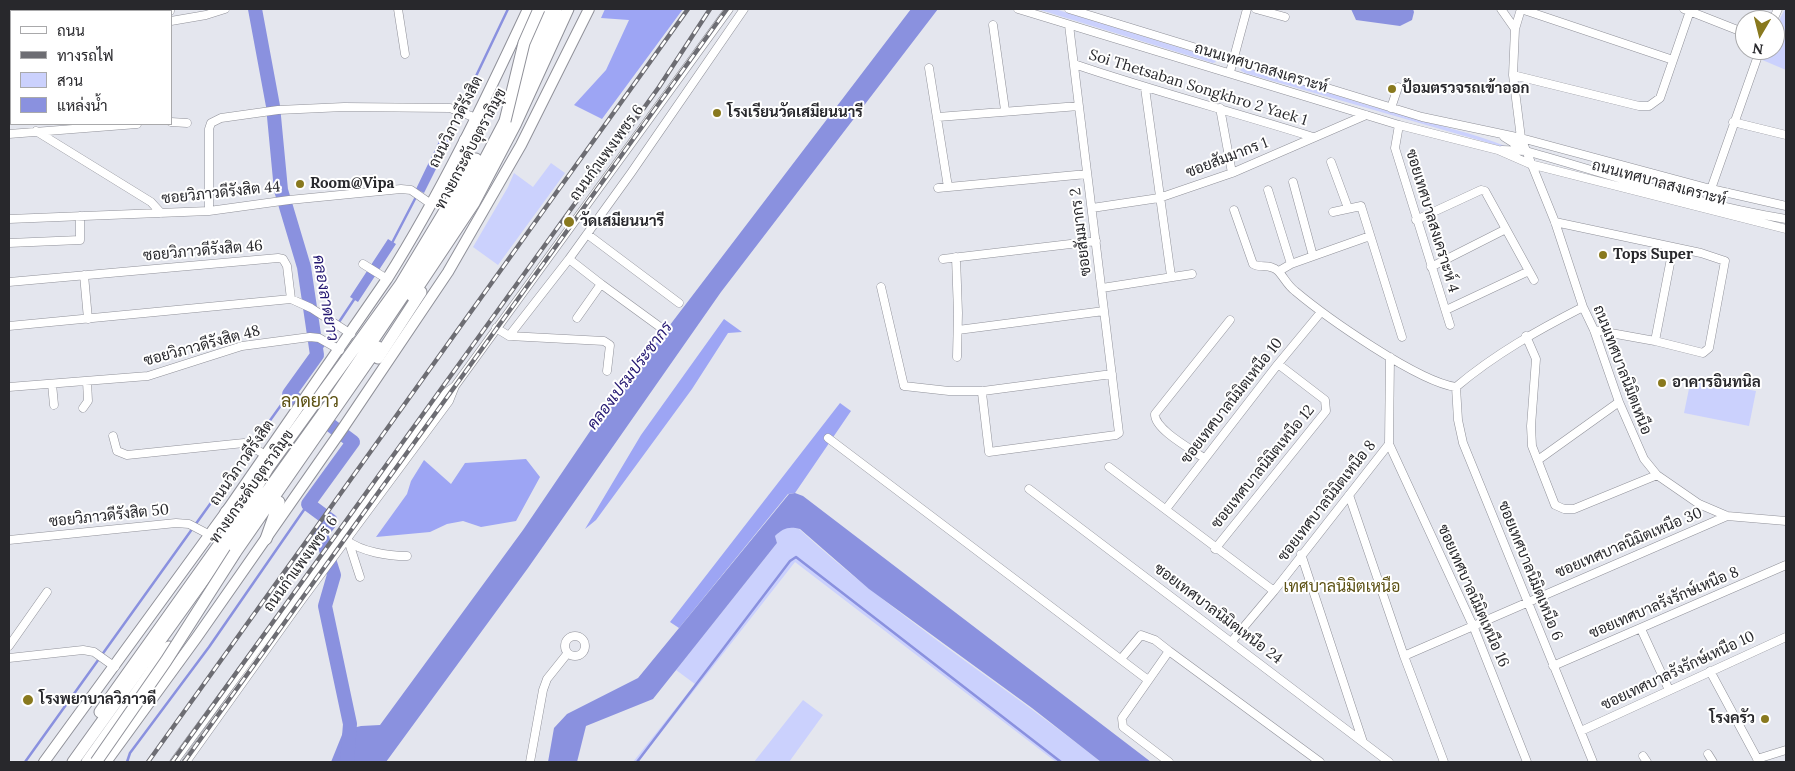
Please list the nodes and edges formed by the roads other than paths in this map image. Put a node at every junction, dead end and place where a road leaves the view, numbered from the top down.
1 (226, 9) edge
2 (398, 9) edge
3 (528, 9) edge
4 (539, 9) edge
5 (546, 9) edge
6 (556, 9) edge
7 (570, 9) edge
8 (589, 9) edge
9 (728, 9) edge
10 (744, 9) edge
11 (1018, 9) edge
12 (1069, 9) edge
13 (1247, 9) edge
14 (1256, 9) edge
15 (1501, 9) edge
16 (1521, 9) edge
17 (1687, 10) edge
18 (1286, 17) dead end
19 (172, 21) edge
20 (993, 25) dead end
21 (1069, 25) junction
22 (1516, 29) junction
23 (1735, 29) edge
24 (405, 54) dead end
25 (1234, 60) junction
26 (1673, 60) junction
27 (1756, 60) edge
28 (1074, 64) junction
29 (929, 68) dead end
30 (1230, 72) junction
31 (1514, 75) junction
32 (1398, 87) dead end
33 (1145, 88) junction
34 (1079, 106) junction
35 (1220, 108) junction
36 (1391, 108) junction
37 (1005, 110) junction
38 (1366, 115) junction
39 (938, 117) junction
40 (476, 118) junction
41 (505, 121) junction
42 (172, 122) edge
43 (1733, 122) junction
44 (187, 123) dead end
45 (123, 125) edge
46 (1399, 125) junction
47 (36, 131) junction
48 (9, 134) edge
49 (1500, 135) junction
50 (1786, 135) edge
51 (1314, 137) junction
52 (1521, 138) junction
53 (465, 140) junction
54 (1498, 150) junction
55 (1526, 151) junction
56 (1331, 162) dead end
57 (1530, 164) junction
58 (1088, 174) junction
59 (1232, 174) junction
60 (1293, 182) dead end
61 (948, 186) junction
62 (938, 188) dead end
63 (1712, 189) junction
64 (459, 190) junction
65 (1268, 190) dead end
66 (1159, 198) junction
67 (427, 201) junction
68 (1786, 206) edge
69 (1092, 208) junction
70 (1348, 208) junction
71 (1234, 210) dead end
72 (209, 211) junction
73 (1333, 212) dead end
74 (161, 213) junction
75 (80, 216) junction
76 (9, 218) edge
77 (1786, 218) edge
78 (1416, 220) junction
79 (1555, 222) junction
80 (1506, 229) junction
81 (1786, 229) edge
82 (587, 234) junction
83 (1370, 236) junction
84 (1096, 241) junction
85 (9, 243) edge
86 (1673, 248) junction
87 (1313, 256) junction
88 (956, 257) junction
89 (569, 259) junction
90 (943, 259) dead end
91 (1291, 264) junction
92 (365, 265) dead end
93 (1432, 267) junction
94 (1529, 270) junction
95 (1279, 271) junction
96 (1192, 274) dead end
97 (84, 275) junction
98 (1171, 276) junction
99 (384, 278) junction
100 (1534, 280) dead end
101 (9, 282) edge
102 (601, 284) junction
103 (881, 287) dead end
104 (1102, 288) junction
105 (291, 299) junction
106 (680, 304) dead end
107 (1583, 307) junction
108 (1446, 310) junction
109 (1104, 311) junction
110 (1321, 312) junction
111 (577, 318) dead end
112 (88, 319) junction
113 (1230, 320) dead end
114 (1450, 325) dead end
115 (9, 326) edge
116 (660, 327) dead end
117 (496, 328) junction
118 (958, 330) junction
119 (1594, 330) junction
120 (350, 334) junction
121 (509, 336) junction
122 (1526, 336) junction
123 (1402, 337) dead end
124 (1655, 341) junction
125 (340, 350) junction
126 (956, 357) dead end
127 (1390, 357) junction
128 (1278, 364) junction
129 (607, 371) dead end
130 (1112, 374) junction
131 (87, 381) junction
132 (52, 384) junction
133 (455, 386) junction
134 (9, 387) edge
135 (1456, 387) junction
136 (983, 391) junction
137 (1619, 402) junction
138 (54, 405) dead end
139 (82, 408) dead end
140 (336, 430) junction
141 (113, 436) dead end
142 (828, 438) dead end
143 (1389, 444) junction
144 (266, 455) junction
145 (1204, 458) junction
146 (1538, 460) junction
147 (1109, 467) dead end
148 (268, 468) junction
149 (1657, 475) junction
150 (1029, 489) dead end
151 (1349, 495) junction
152 (279, 502) junction
153 (1166, 509) junction
154 (226, 512) junction
155 (1727, 516) junction
156 (1786, 521) edge
157 (210, 535) junction
158 (9, 540) edge
159 (266, 540) junction
160 (348, 541) junction
161 (1215, 549) junction
162 (333, 550) junction
163 (235, 553) junction
164 (1301, 554) junction
165 (407, 556) dead end
166 (1786, 565) edge
167 (320, 569) junction
168 (360, 577) dead end
169 (1274, 591) junction
170 (47, 592) dead end
171 (1528, 602) junction
172 (1474, 628) junction
173 (1640, 628) junction
174 (197, 637) junction
175 (1786, 637) edge
176 (1232, 642) junction
177 (9, 646) edge
178 (1169, 651) junction
179 (567, 654) dead end
180 (1404, 656) junction
181 (9, 658) edge
182 (1121, 658) junction
183 (1554, 666) junction
184 (115, 667) junction
185 (1710, 671) junction
186 (1148, 680) junction
187 (1669, 690) junction
188 (1581, 731) junction
189 (1363, 742) junction
190 (1786, 750) edge
191 (1708, 754) dead end
192 (1758, 761) edge
193 (44, 762) edge
194 (64, 762) edge
195 (73, 762) edge
196 (87, 762) edge
197 (96, 762) edge
198 (106, 762) edge
199 (114, 762) edge
200 (174, 762) edge
201 (186, 762) edge
202 (530, 762) edge
203 (1169, 762) edge
204 (1320, 762) edge
205 (1389, 762) edge
206 (1444, 762) edge
207 (1527, 762) edge
208 (1593, 762) edge
209 (1713, 762) edge

1 - 19 street
2 - 24 street
3 - 40 main road, ถนนวิภาวดีรังสิต
4 - 41 highway, bridge
5 - 64 highway, ถนนวิภาวดีรังสิต
6 - 41 highway, ทางยกระดับอุตราภิมุข, bridge
7 - 140 highway
7 - 163 highway, ทางยกระดับอุตราภิมุข
8 - 140 main road
9 - 117 street, ถนนกำแพงเพชร 6
10 - 82 street
11 - 21 street, ถนนเทศบาลสงเคราะห์
12 - 25 street, ถนนเทศบาลสงเคราะห์
13 - 25 street
14 - 18 street
15 - 22 street
16 - 22 street, ถนนเทศบาลนิมิตเหนือ
16 - 26 street
17 - 23 street
17 - 26 street
20 - 37 street
21 - 28 street, ซอยสัมมากร 2
21 - 30 street, ถนนเทศบาลสงเคราะห์
22 - 31 street, ถนนเทศบาลนิมิตเหนือ
25 - 30 street
25 - 36 street, ถนนเทศบาลสงเคราะห์
26 - 31 street
27 - 43 street
28 - 33 street, Soi Thetsaban Songkhro 2 Yaek 1
28 - 34 street, ซอยสัมมากร 2
29 - 39 street
30 - 38 street, ถนนเทศบาลสงเคราะห์
31 - 52 street, ถนนเทศบาลนิมิตเหนือ
32 - 36 street
33 - 35 street, Soi Thetsaban Songkhro 2 Yaek 1
33 - 66 street
34 - 37 street
34 - 58 street, ซอยสัมมากร 2
35 - 51 street, Soi Thetsaban Songkhro 2 Yaek 1
35 - 59 street
36 - 49 street, ถนนเทศบาลสงเคราะห์
37 - 39 street
38 - 46 street, ถนนเทศบาลสงเคราะห์
38 - 51 street, ซอยสัมมากร 1
39 - 61 street
40 - 53 main road, ถนนวิภาวดีรังสิต
40 - 72 street
41 - 195 highway, ทางยกระดับอุตราภิมุข
42 - 44 street
43 - 50 street
43 - 63 street
45 - 47 street
46 - 54 street, ถนนเทศบาลสงเคราะห์
46 - 78 street, ซอยเทศบาลสงเคราะห์ 4
47 - 48 street
47 - 74 street
49 - 52 street, ถนนเทศบาลสงเคราะห์
49 - 55 street, ถนนเทศบาลสงเคราะห์
51 - 59 street, ซอยสัมมากร 1
52 - 55 street, ถนนเทศบาลนิมิตเหนือ
52 - 63 street, ถนนเทศบาลสงเคราะห์
53 - 64 highway
53 - 67 main road, ถนนวิภาวดีรังสิต
54 - 55 street, ถนนเทศบาลสงเคราะห์
54 - 57 street, ถนนเทศบาลสงเคราะห์
55 - 57 street, ถนนเทศบาลนิมิตเหนือ
55 - 77 street, ถนนเทศบาลสงเคราะห์
56 - 70 street
57 - 79 street, ถนนเทศบาลนิมิตเหนือ
57 - 81 street, ถนนเทศบาลสงเคราะห์
58 - 61 street
58 - 69 street, ซอยสัมมากร 2
59 - 66 street, ซอยสัมมากร 1
60 - 87 street
61 - 62 street
63 - 68 street, ถนนเทศบาลสงเคราะห์
64 - 148 highway, ถนนวิภาวดีรังสิต
65 - 91 street
66 - 69 street, ซอยสัมมากร 1
66 - 98 street
67 - 72 street, ซอยวิภาวดีรังสิต 44
67 - 99 main road, ถนนวิภาวดีรังสิต
69 - 84 street, ซอยสัมมากร 2
70 - 73 street
70 - 83 street
71 - 95 street
72 - 74 street, ซอยวิภาวดีรังสิต 44
74 - 75 street, ซอยวิภาวดีรังสิต 44
75 - 76 street, ซอยวิภาวดีรังสิต 44
75 - 85 street
78 - 80 street
78 - 93 street, ซอยเทศบาลสงเคราะห์ 4
79 - 86 street
79 - 107 street, ถนนเทศบาลนิมิตเหนือ
80 - 93 street
80 - 94 street
82 - 89 street
82 - 106 street
83 - 87 street
83 - 123 street
84 - 88 street
84 - 104 street, ซอยสัมมากร 2
86 - 124 street
86 - 124 street
87 - 91 street
88 - 90 street
88 - 118 street
89 - 102 street
89 - 121 street
91 - 95 street
92 - 99 street
93 - 108 street, ซอยเทศบาลสงเคราะห์ 4
94 - 100 street
94 - 108 street
95 - 110 street
96 - 98 street
97 - 101 street, ซอยวิภาวดีรังสิต 46
97 - 105 street, ซอยวิภาวดีรังสิต 46
97 - 112 street
98 - 104 street
99 - 120 main road, ถนนวิภาวดีรังสิต
102 - 111 street
102 - 116 street
103 - 136 street
104 - 109 street, ซอยสัมมากร 2
105 - 112 street
105 - 120 street
107 - 119 street, ถนนเทศบาลนิมิตเหนือ
107 - 122 street
108 - 114 street, ซอยเทศบาลสงเคราะห์ 4
109 - 118 street
109 - 130 street, ซอยสัมมากร 2
110 - 127 street
110 - 128 street, ซอยเทศบาลนิมิตเหนือ 10
112 - 115 street
113 - 145 street
117 - 121 street
117 - 133 street, ถนนกำแพงเพชร 6
118 - 126 street
119 - 124 street
119 - 137 street, ถนนเทศบาลนิมิตเหนือ
120 - 125 main road, ถนนวิภาวดีรังสิต
121 - 129 street
122 - 135 street
122 - 146 street
125 - 131 street, ซอยวิภาวดีรังสิต 48
125 - 144 main road, ถนนวิภาวดีรังสิต
127 - 135 street
127 - 143 street, ซอยเทศบาลนิมิตเหนือ 8
128 - 145 street, ซอยเทศบาลนิมิตเหนือ 10
128 - 161 street, ซอยเทศบาลนิมิตเหนือ 12
130 - 136 street
130 - 136 street, ซอยสัมมากร 2
131 - 132 street, ซอยวิภาวดีรังสิต 48
131 - 139 street
132 - 134 street, ซอยวิภาวดีรังสิต 48
132 - 138 street
133 - 160 street, ถนนกำแพงเพชร 6
133 - 162 street, ถนนกำแพงเพชร 6
135 - 171 street, ซอยเทศบาลนิมิตเหนือ 6
137 - 146 street
137 - 149 street, ถนนเทศบาลนิมิตเหนือ
140 - 152 highway
140 - 159 main road
141 - 144 street
142 - 182 street
143 - 151 street, ซอยเทศบาลนิมิตเหนือ 8
143 - 172 street, ซอยเทศบาลนิมิตเหนือ 16
144 - 154 main road, ถนนวิภาวดีรังสิต
145 - 153 street, ซอยเทศบาลนิมิตเหนือ 10
146 - 149 street
147 - 153 street
148 - 154 highway
148 - 194 highway, ถนนวิภาวดีรังสิต
149 - 155 street, ถนนเทศบาลนิมิตเหนือ
150 - 176 street, ซอยเทศบาลนิมิตเหนือ 24
151 - 164 street, ซอยเทศบาลนิมิตเหนือ 8
151 - 180 street
152 - 159 highway
152 - 197 highway
153 - 161 street
154 - 157 main road, ถนนวิภาวดีรังสิต
155 - 156 street, ถนนเทศบาลนิมิตเหนือ
155 - 171 street, ซอยเทศบาลนิมิตเหนือ 30
157 - 158 street, ซอยวิภาวดีรังสิต 50
157 - 184 main road, ถนนวิภาวดีรังสิต
159 - 174 main road
160 - 162 street, ถนนกำแพงเพชร 6
160 - 165 street
160 - 168 street
161 - 169 street
162 - 167 street, ถนนกำแพงเพชร 6
163 - 196 highway, ทางยกระดับอุตราภิมุข, bridge
163 - 197 highway, bridge
164 - 169 street, ซอยเทศบาลนิมิตเหนือ 8
164 - 189 street
166 - 173 street, ซอยเทศบาลรังรักษ์เหนือ 8
167 - 200 street, ถนนกำแพงเพชร 6
167 - 201 street, ถนนกำแพงเพชร 6
169 - 176 street, ซอยเทศบาลนิมิตเหนือ 8
170 - 177 street
171 - 172 street, ซอยเทศบาลนิมิตเหนือ 30
171 - 183 street, ซอยเทศบาลนิมิตเหนือ 6
172 - 180 street, ซอยเทศบาลนิมิตเหนือ 30
172 - 207 street, ซอยเทศบาลนิมิตเหนือ 16
173 - 183 street, ซอยเทศบาลรังรักษ์เหนือ 8
173 - 187 street
174 - 198 main road
174 - 199 main road
175 - 185 street, ซอยเทศบาลรังรักษ์เหนือ 10
176 - 189 street, ซอยเทศบาลนิมิตเหนือ 24
178 - 182 street
178 - 186 street
178 - 204 street
179 - 202 street
180 - 206 street
181 - 184 street
182 - 186 street
183 - 188 street, ซอยเทศบาลนิมิตเหนือ 6
184 - 193 main road, ถนนวิภาวดีรังสิต
185 - 187 street, ซอยเทศบาลรังรักษ์เหนือ 10
185 - 192 street
186 - 203 street
187 - 188 street, ซอยเทศบาลรังรักษ์เหนือ 10
188 - 208 street, ซอยเทศบาลนิมิตเหนือ 6
189 - 205 street, ซอยเทศบาลนิมิตเหนือ 24
190 - 192 street
191 - 209 street

